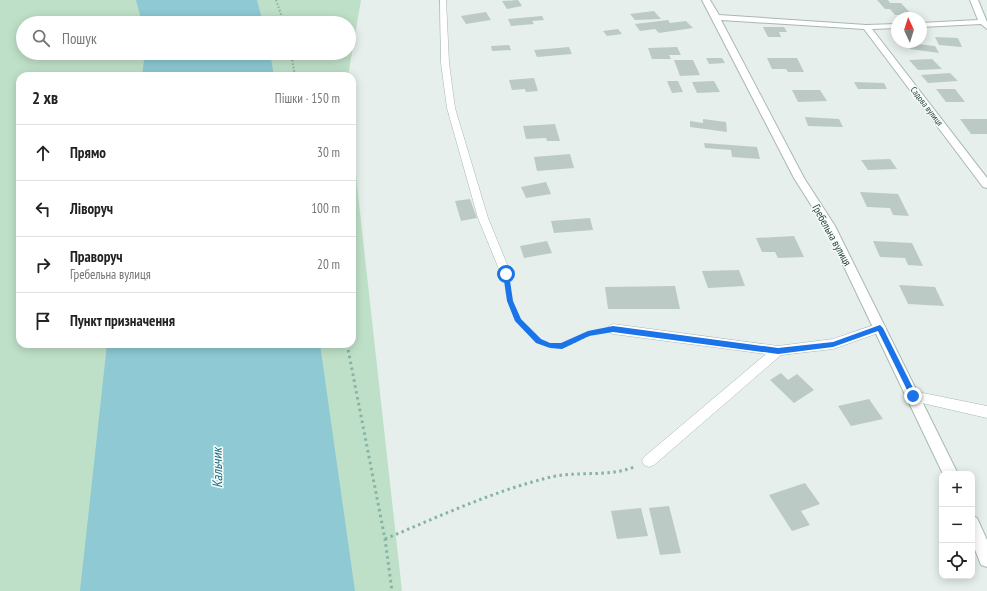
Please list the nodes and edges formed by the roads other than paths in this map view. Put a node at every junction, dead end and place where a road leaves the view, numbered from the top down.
1 (443, 0) edge
2 (706, 0) edge
3 (974, 0) edge
4 (716, 17) junction
5 (985, 24) edge
6 (927, 25) edge
7 (891, 26) edge
8 (866, 28) junction
9 (987, 185) edge
10 (506, 274) road end
11 (880, 328) junction
12 (613, 329) road end
13 (778, 351) junction
14 (913, 396) junction
15 (987, 412) edge
16 (649, 462) road end
17 (950, 471) edge
18 (975, 530) edge
19 (987, 559) edge

1 - 10 lane
2 - 4 street, Гребельна вулиця
3 - 5 street
4 - 8 street
4 - 11 street, Гребельна вулиця
5 - 6 street
7 - 8 street
8 - 9 street, Садова вулиця
11 - 13 lane
11 - 14 street, Гребельна вулиця
12 - 13 lane
13 - 16 lane
14 - 15 lane
14 - 17 street, Гребельна вулиця
18 - 19 street

